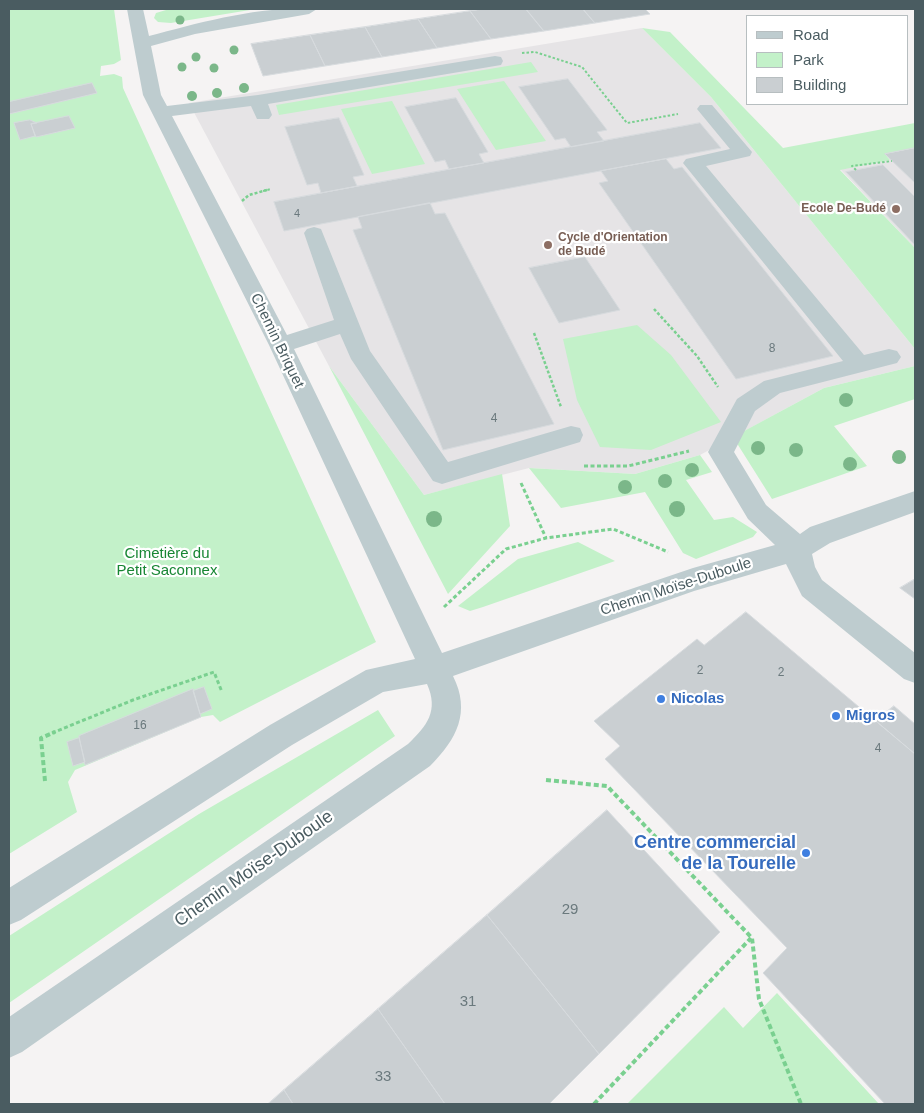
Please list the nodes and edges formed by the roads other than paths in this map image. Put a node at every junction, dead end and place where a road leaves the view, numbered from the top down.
1 (135, 9) edge
2 (309, 9) edge
3 (142, 43) junction
4 (495, 61) road end
5 (706, 109) road end
6 (161, 112) junction
7 (314, 233) dead end
8 (347, 324) junction
9 (281, 345) junction
10 (889, 357) dead end
11 (859, 365) junction
12 (571, 435) road end
13 (915, 501) edge
14 (798, 549) junction
15 (434, 669) junction
16 (915, 670) edge
17 (9, 908) edge
18 (9, 1039) edge

1 - 3 street, Chemin Briquet
2 - 3 street
3 - 6 street, Chemin Briquet
4 - 6 street
5 - 11 street
6 - 9 street, Chemin Briquet
7 - 8 street
8 - 9 street
8 - 12 street
9 - 15 street, Chemin Briquet
10 - 11 street
11 - 14 street
13 - 14 street, Chemin Moïse-Duboule
14 - 15 street, Chemin Moïse-Duboule
14 - 16 street
15 - 17 street, Chemin Moïse-Duboule
15 - 18 street, Chemin Moïse-Duboule

